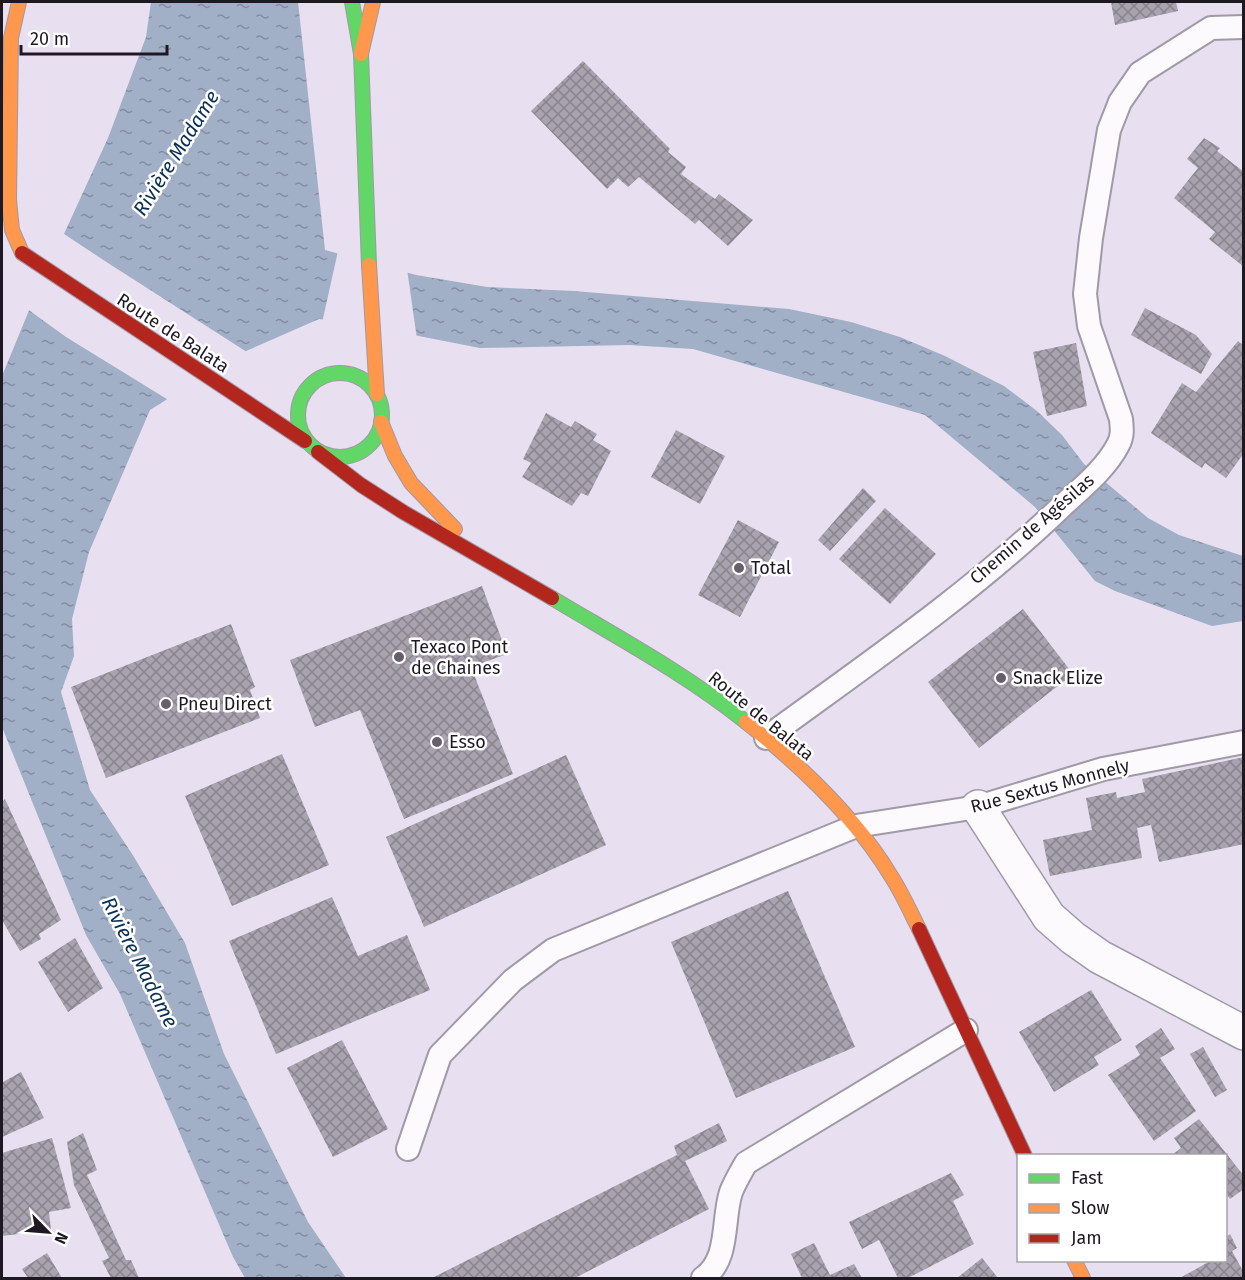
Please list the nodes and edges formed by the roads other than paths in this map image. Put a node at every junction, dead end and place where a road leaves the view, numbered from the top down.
1 (19, 2) edge
2 (352, 2) edge
3 (373, 2) edge
4 (1244, 27) edge
5 (11, 38) junction
6 (361, 54) junction
7 (2, 56) edge
8 (377, 394) junction
9 (381, 422) junction
10 (306, 441) junction
11 (318, 452) junction
12 (487, 559) junction
13 (766, 738) junction
14 (1244, 742) edge
15 (978, 807) junction
16 (856, 826) junction
17 (966, 1030) junction
18 (1244, 1033) edge
19 (408, 1149) dead end
20 (1025, 1154) edge
21 (1075, 1262) edge
22 (703, 1278) edge
23 (1083, 1278) edge

1 - 5 main road
2 - 6 main road
3 - 6 main road
4 - 13 lane, Chemin de Agésilas
5 - 7 main road
5 - 10 main road, Route de Balata
6 - 8 main road
8 - 9 main road
8 - 10 main road
9 - 11 main road
9 - 12 main road
10 - 11 main road
11 - 12 main road, Route de Balata
12 - 13 main road, Route de Balata
13 - 16 main road, Route de Balata
14 - 15 lane, Rue Sextus Monnely
15 - 16 lane, Rue Sextus Monnely
15 - 18 street
16 - 17 main road, Route de Balata
16 - 19 lane, Rue Sextus Monnely
17 - 20 main road, Route de Balata
17 - 22 lane
21 - 23 main road

